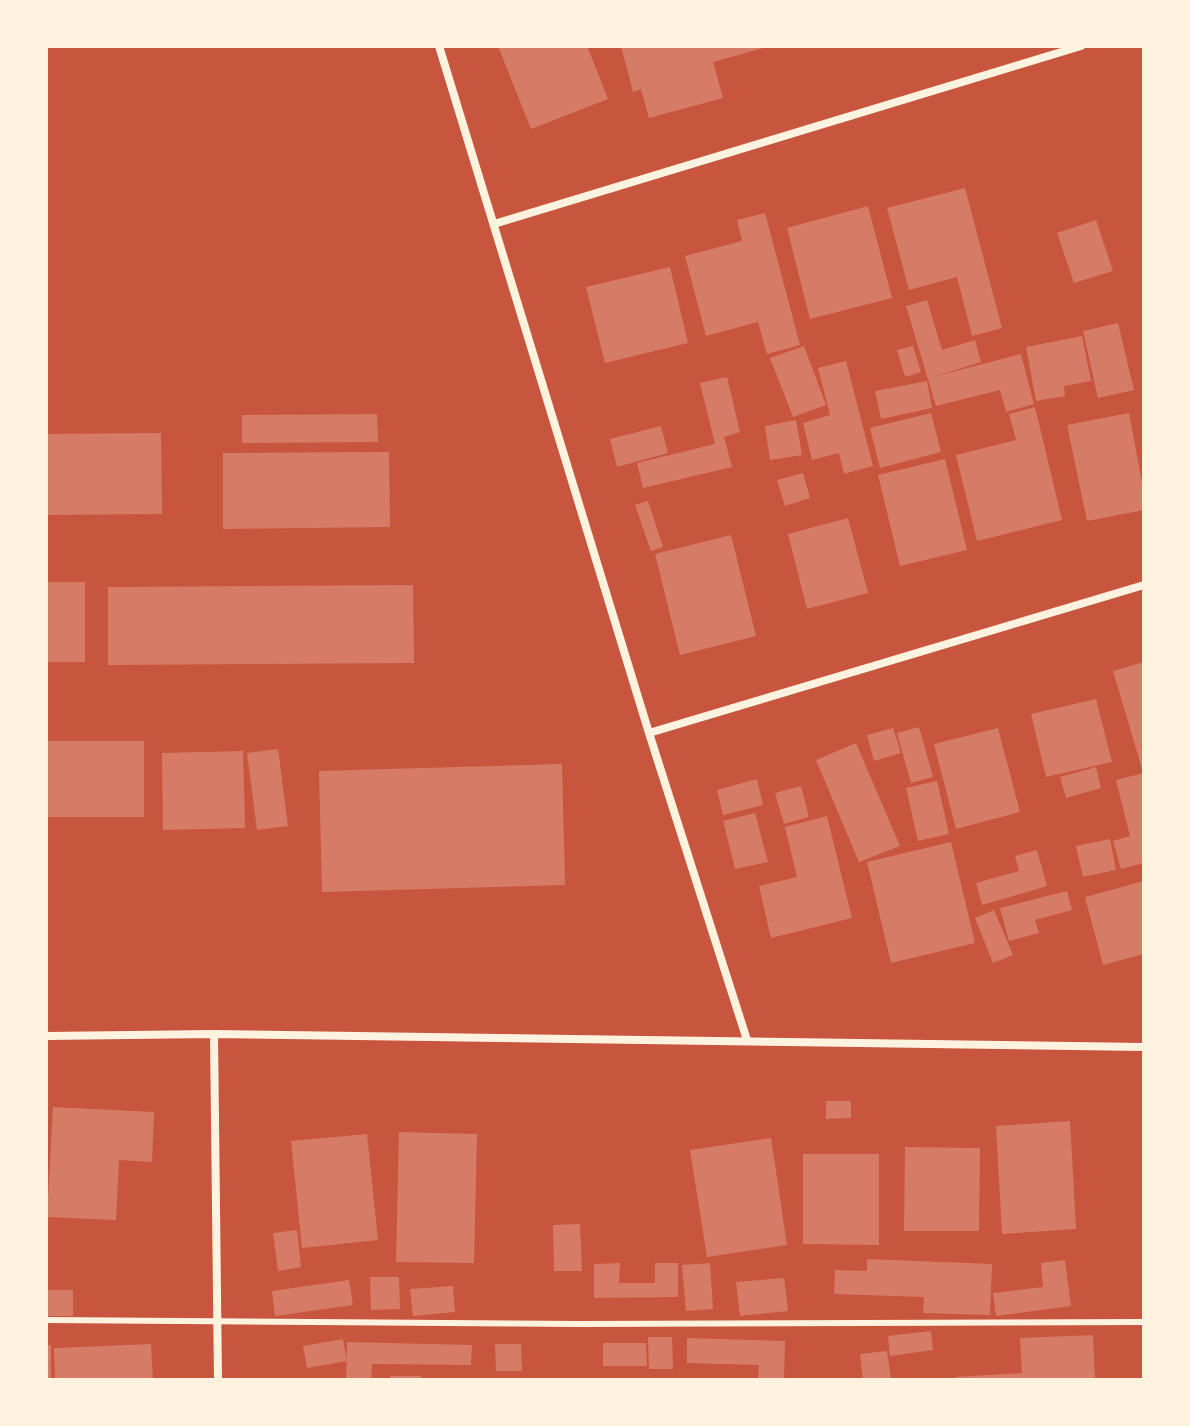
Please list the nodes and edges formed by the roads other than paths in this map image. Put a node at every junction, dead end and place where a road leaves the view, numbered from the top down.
1 (439, 46) edge
2 (1081, 46) edge
3 (494, 224) junction
4 (1144, 585) edge
5 (649, 733) junction
6 (214, 1034) junction
7 (46, 1036) edge
8 (747, 1040) junction
9 (1144, 1047) edge
10 (46, 1320) edge
11 (218, 1320) junction
12 (1144, 1322) edge
13 (218, 1380) edge

1 - 3 street
2 - 3 street
3 - 5 street
4 - 5 street
5 - 8 street
6 - 7 street
6 - 8 street
6 - 11 street
8 - 9 street
10 - 11 lane
11 - 12 lane
11 - 13 street

